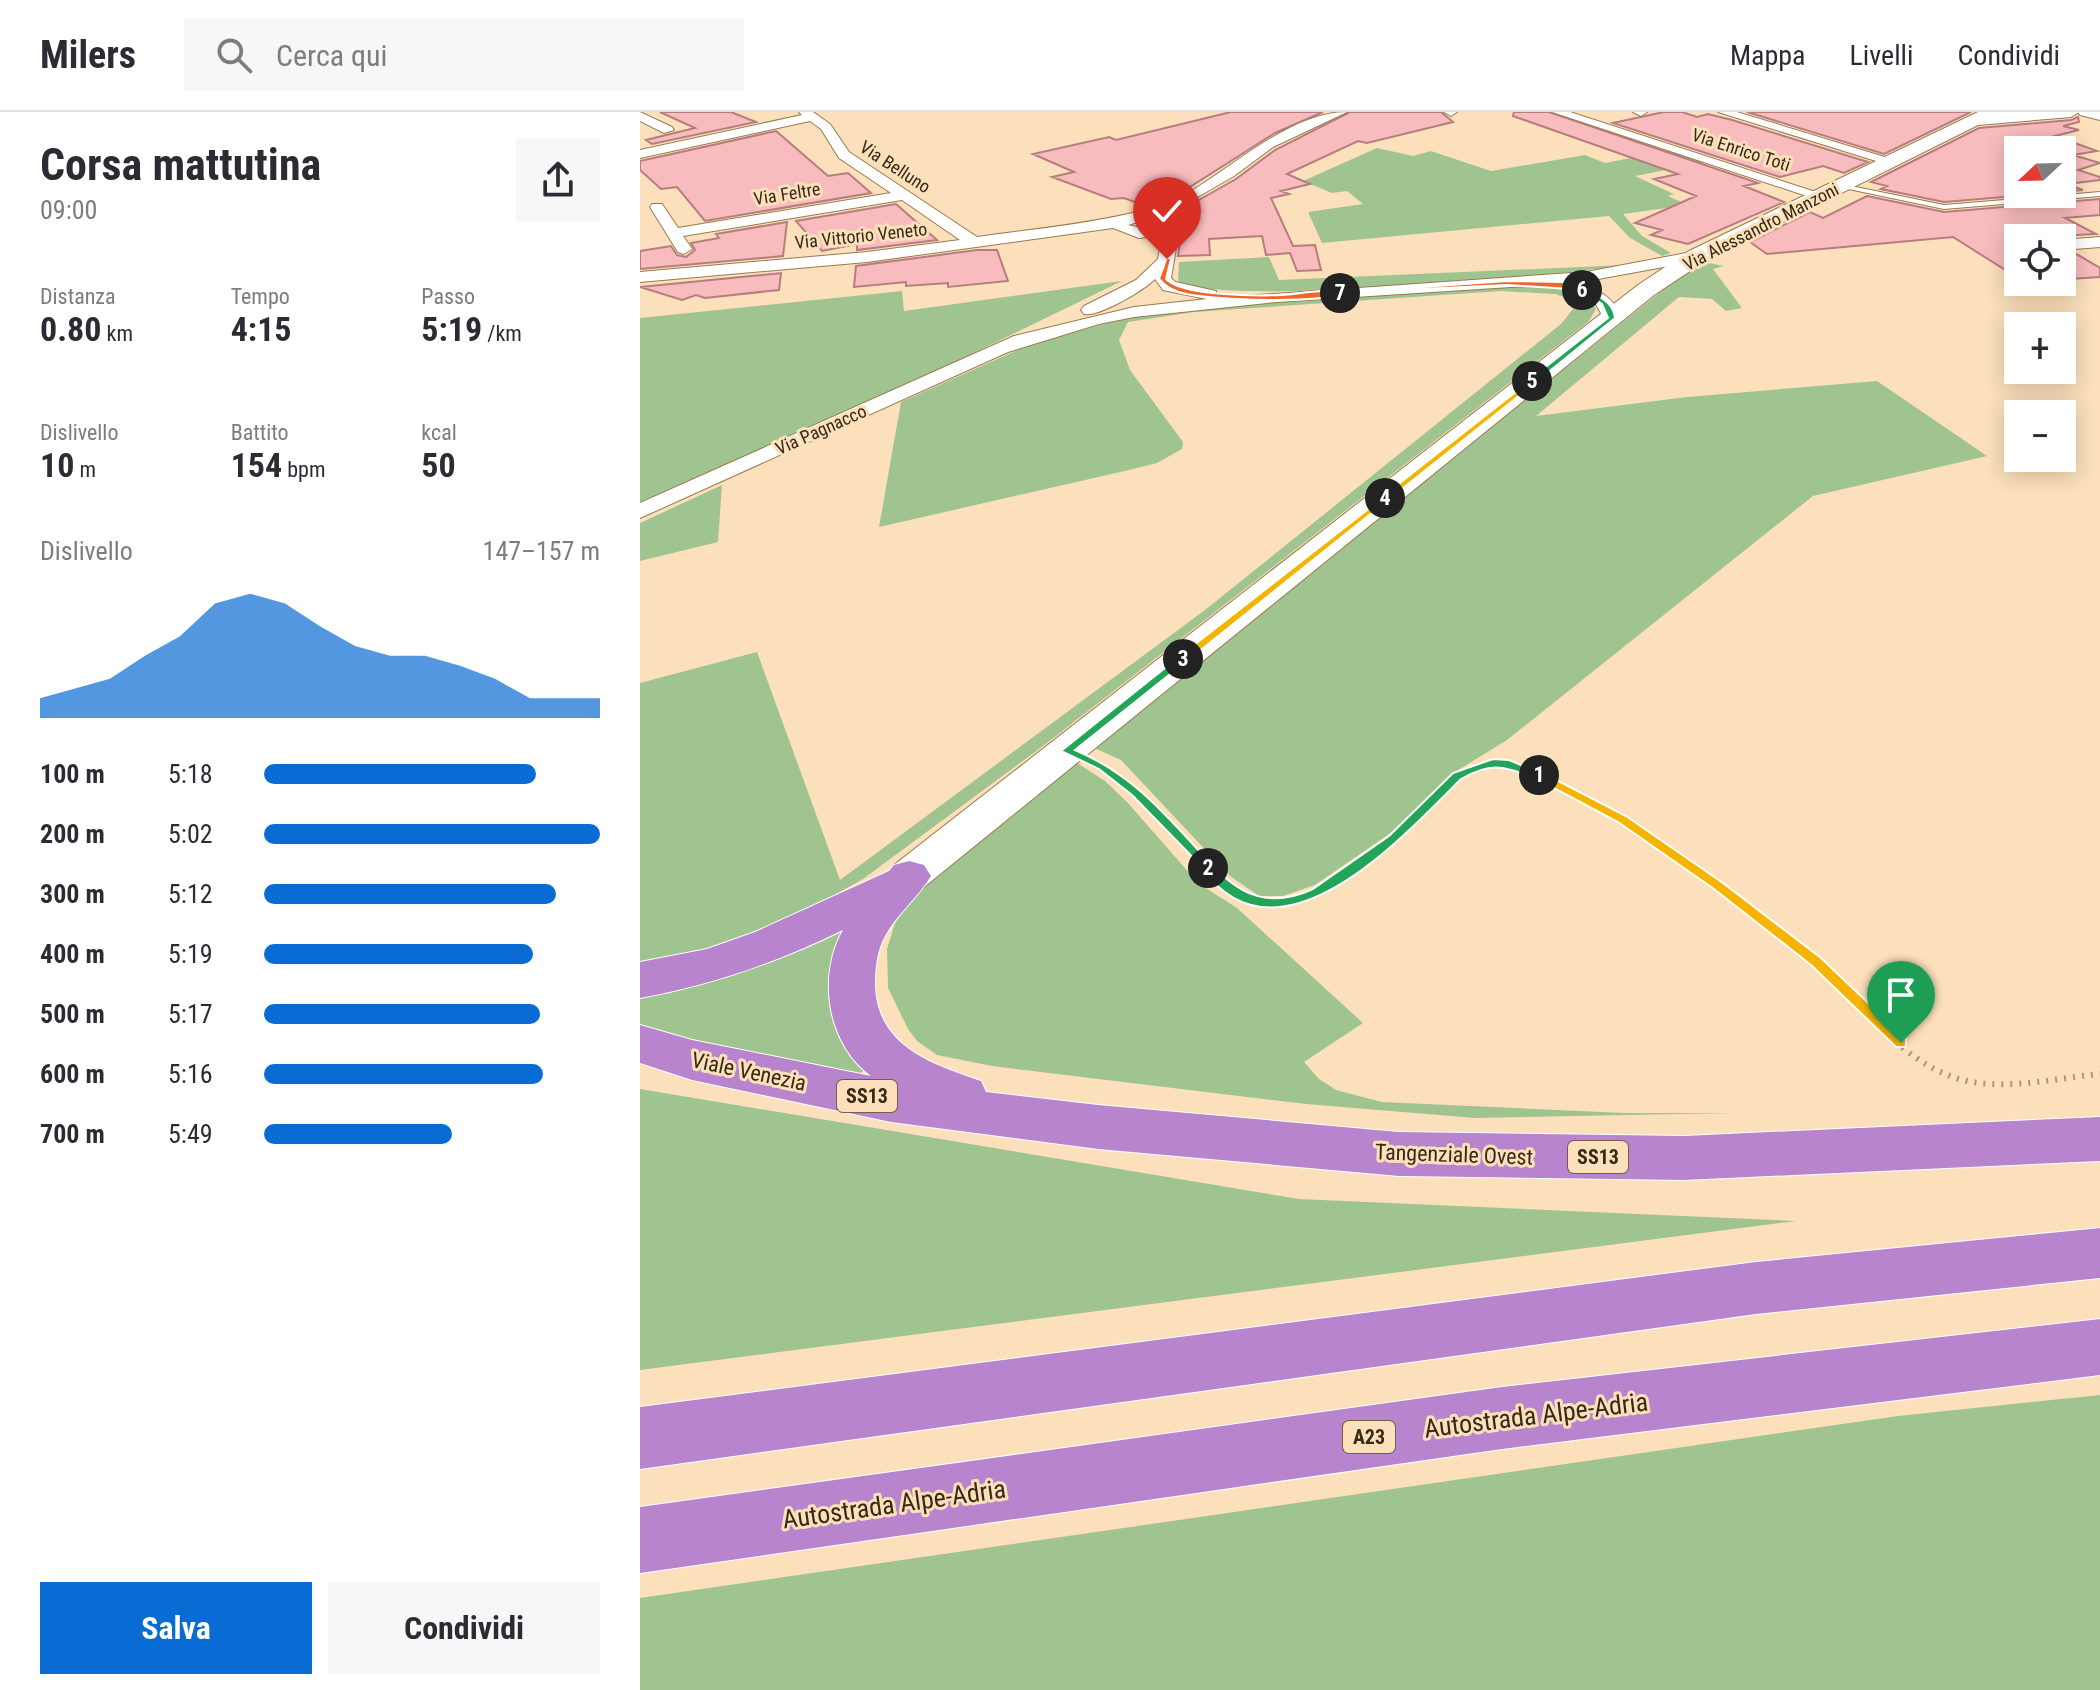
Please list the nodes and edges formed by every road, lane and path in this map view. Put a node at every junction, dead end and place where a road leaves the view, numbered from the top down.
1 (1341, 112) edge
2 (1558, 112) edge
3 (1724, 112) edge
4 (2071, 112) edge
5 (2084, 112) edge
6 (809, 114) edge
7 (1984, 114) edge
8 (640, 116) edge
9 (2100, 116) edge
10 (668, 130) dead end
11 (640, 154) edge
12 (1894, 162) junction
13 (1841, 186) junction
14 (2100, 194) edge
15 (907, 195) junction
16 (1821, 196) junction
17 (657, 207) dead end
18 (1164, 222) junction
19 (1120, 225) junction
20 (674, 233) junction
21 (2100, 242) edge
22 (975, 243) junction
23 (2076, 244) edge
24 (1697, 256) junction
25 (1167, 259) junction
26 (699, 272) junction
27 (640, 277) edge
28 (1586, 277) junction
29 (1163, 279) junction
30 (1142, 283) junction
31 (1507, 283) junction
32 (1564, 284) junction
33 (1646, 290) junction
34 (1211, 295) junction
35 (1277, 297) junction
36 (1153, 301) junction
37 (1181, 306) junction
38 (1087, 311) junction
39 (1134, 312) junction
40 (1612, 318) junction
41 (1003, 348) junction
42 (640, 511) edge
43 (1067, 751) junction
44 (909, 876) junction
45 (640, 980) edge
46 (640, 1044) edge
47 (2100, 1074) edge
48 (1098, 1127) junction
49 (2100, 1139) edge
50 (2100, 1253) edge
51 (2100, 1347) edge
52 (640, 1438) edge
53 (640, 1540) edge

1 - 18 street
2 - 16 street, Via Enrico Toti
3 - 12 street
4 - 7 street
5 - 9 street
6 - 11 street
6 - 15 street, Via Belluno
7 - 12 street, Via Alessandro Manzoni
8 - 10 street
12 - 13 street, Via Alessandro Manzoni
13 - 14 lane
13 - 16 street, Via Alessandro Manzoni
15 - 20 street, Via Feltre
15 - 22 street, Via Belluno
16 - 24 street, Via Alessandro Manzoni
17 - 20 street
18 - 19 street
18 - 19 street
18 - 25 street
19 - 22 street, Via Vittorio Veneto
20 - 26 street
21 - 23 street
22 - 26 street, Via Vittorio Veneto
24 - 28 street, Via Pagnacco
24 - 33 street, Via Alessandro Manzoni
25 - 29 street
25 - 30 street, Via Pagnacco
26 - 27 street, Via Vittorio Veneto
28 - 31 street, Via Pagnacco
28 - 33 street, Via Pagnacco
29 - 34 street, Via Pagnacco
29 - 36 street
30 - 36 street
30 - 38 street, Via Pagnacco
31 - 32 street, Via Pagnacco
31 - 35 street, Via Pagnacco
32 - 33 street, Via Pagnacco
32 - 40 street, Via Pagnacco
33 - 40 street, Via Alessandro Manzoni
34 - 35 street, Via Pagnacco
34 - 36 street, Via Pagnacco
35 - 37 street, Via Pagnacco
36 - 37 street, Via Pagnacco
36 - 38 street, Via Pagnacco
36 - 39 street, Via Pagnacco
37 - 39 street, Via Pagnacco
38 - 41 street, Via Pagnacco
39 - 41 street, Via Pagnacco
40 - 43 street, Via Alessandro Manzoni
41 - 42 street, Via Pagnacco
43 - 44 street, Via Alessandro Manzoni
43 - 47 path
44 - 45 highway
44 - 48 highway
46 - 48 highway, Viale Venezia / SS13
48 - 49 highway, Tangenziale Ovest / SS13
50 - 52 highway
51 - 53 highway, Autostrada Alpe-Adria / A23

